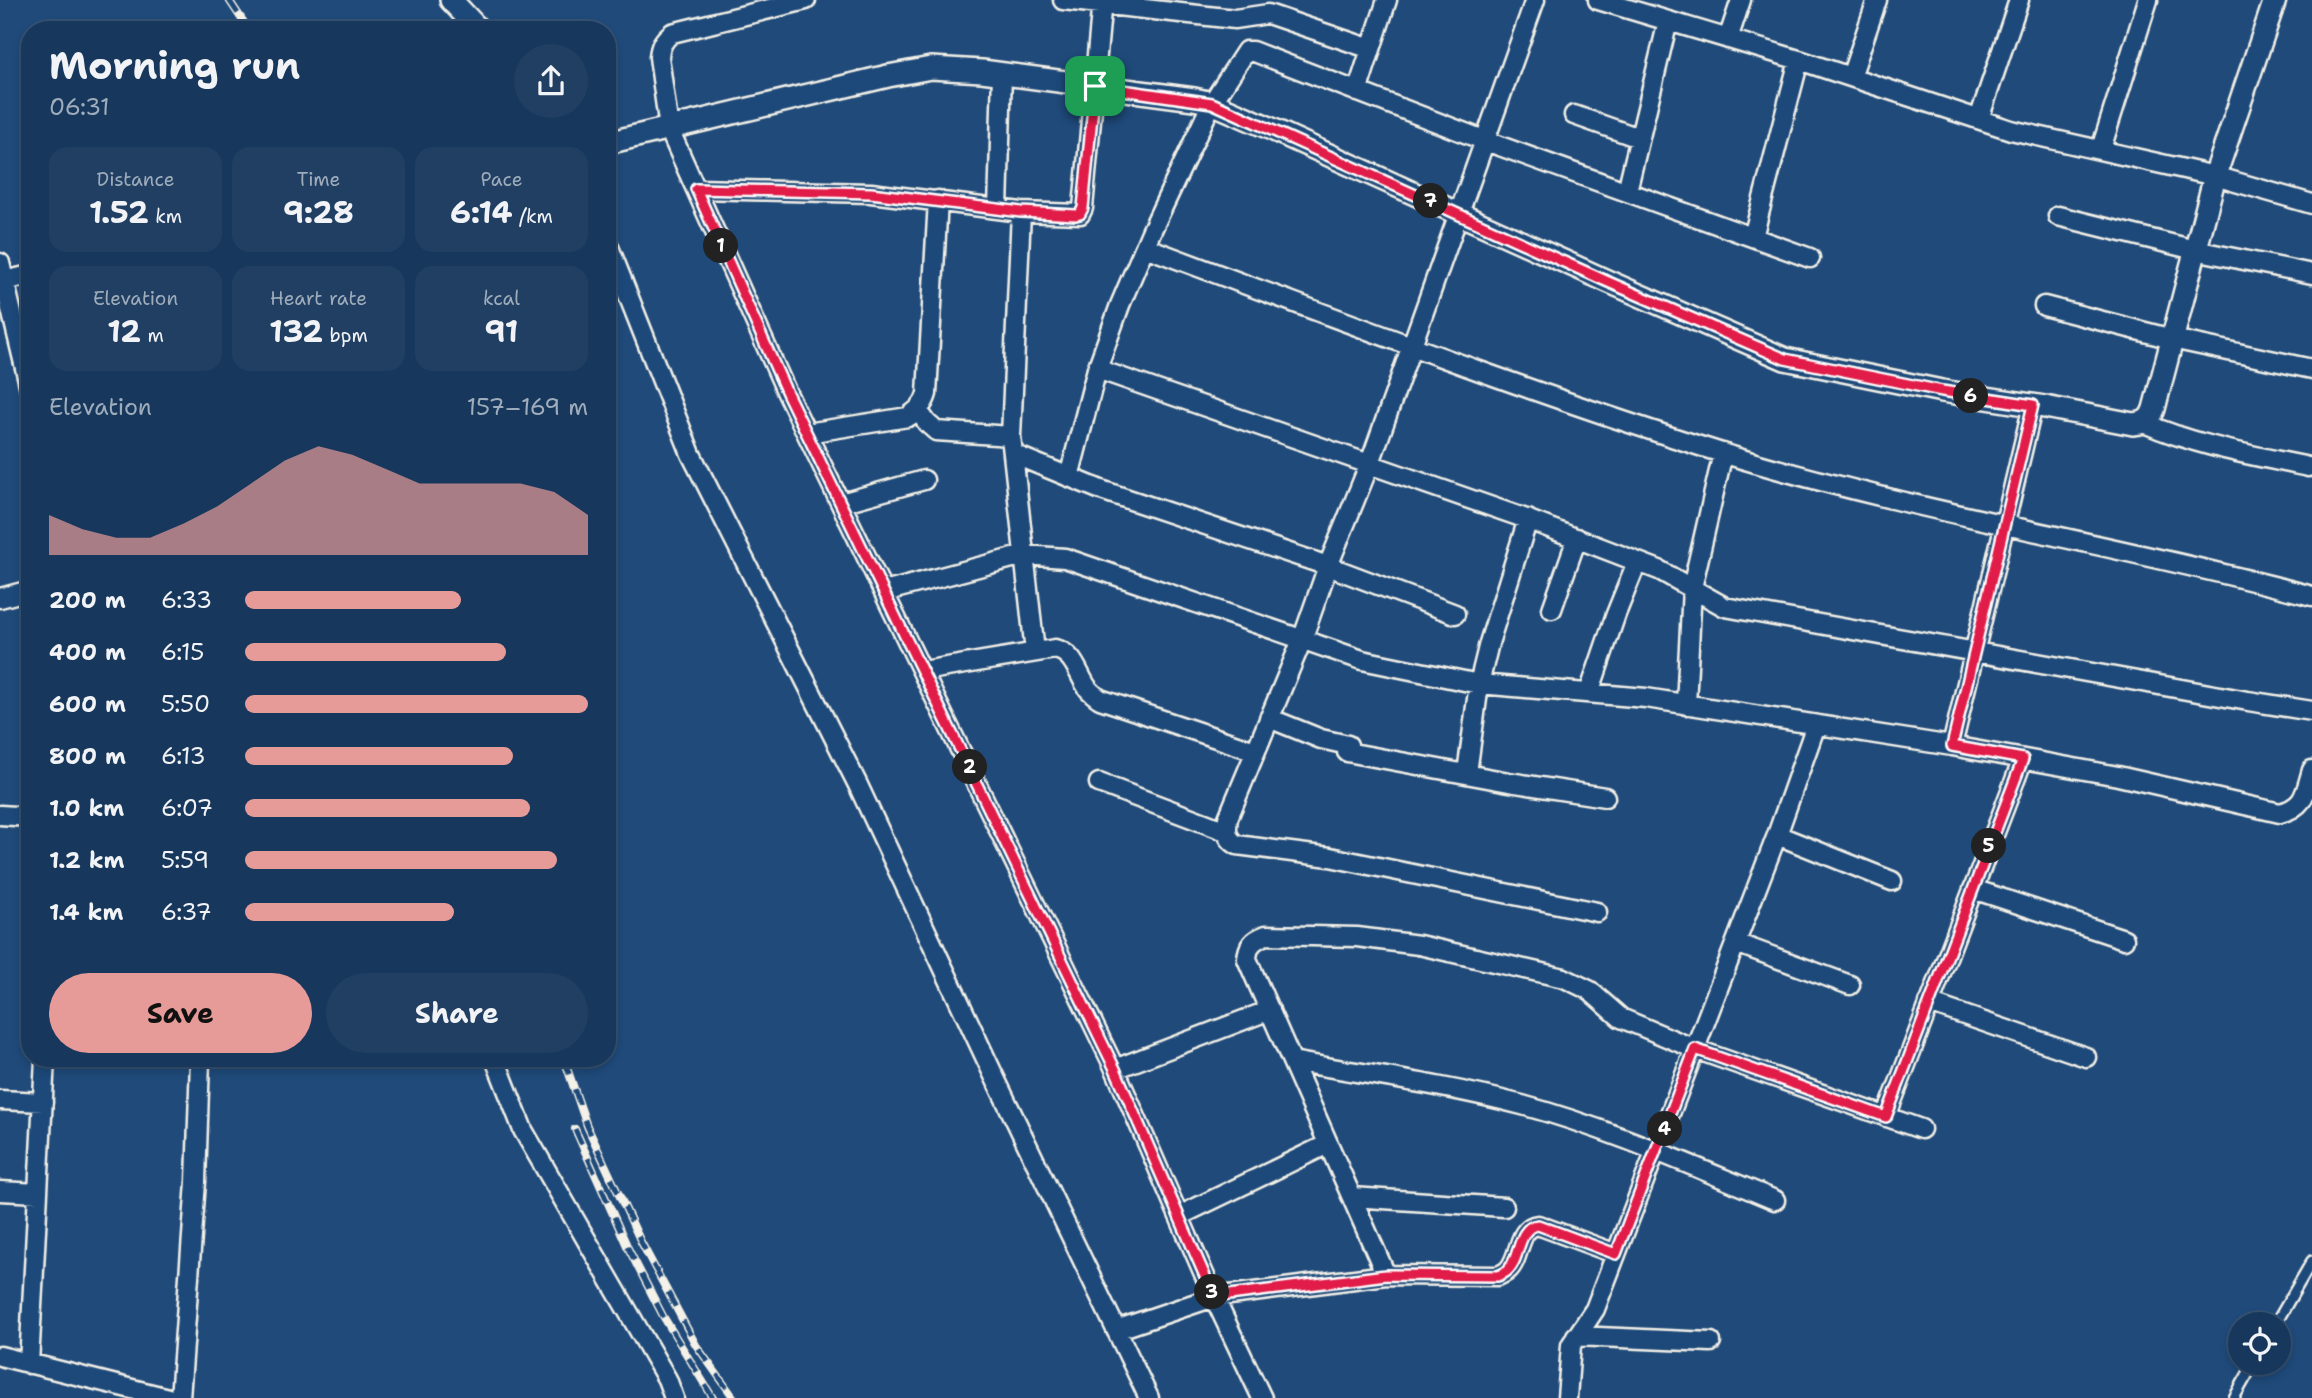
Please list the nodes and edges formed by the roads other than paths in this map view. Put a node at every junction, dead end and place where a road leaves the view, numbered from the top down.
1 (451, 0) edge
2 (806, 0) edge
3 (1063, 0) edge
4 (1387, 0) edge
5 (1535, 0) edge
6 (1741, 0) edge
7 (1877, 0) edge
8 (2019, 0) edge
9 (2148, 0) edge
10 (2275, 0) edge
11 (1603, 1) edge
12 (1102, 3) edge
13 (471, 21) edge
14 (1668, 21) junction
15 (1728, 39) junction
16 (1371, 50) junction
17 (1799, 60) junction
18 (1002, 74) junction
19 (1851, 77) junction
20 (1095, 86) junction
21 (1357, 92) junction
22 (1212, 103) junction
23 (1574, 115) dead end
24 (1979, 119) junction
25 (669, 129) junction
26 (1639, 138) junction
27 (616, 141) edge
28 (1486, 141) junction
29 (2101, 149) junction
30 (2215, 176) junction
31 (696, 189) junction
32 (1627, 191) junction
33 (938, 200) junction
34 (2312, 204) edge
35 (998, 209) junction
36 (1021, 212) junction
37 (1460, 214) junction
38 (2058, 216) dead end
39 (1753, 237) junction
40 (1145, 247) junction
41 (2195, 250) junction
42 (1810, 258) dead end
43 (0, 263) edge
44 (616, 265) edge
45 (2312, 274) edge
46 (21, 277) edge
47 (4, 281) junction
48 (2044, 306) dead end
49 (2172, 340) junction
50 (1411, 346) junction
51 (21, 352) edge
52 (1097, 369) junction
53 (2312, 369) edge
54 (2033, 405) junction
55 (918, 410) junction
56 (2144, 423) junction
57 (807, 433) junction
58 (1012, 436) junction
59 (1723, 453) junction
60 (1013, 454) junction
61 (1370, 463) junction
62 (2308, 467) dead end
63 (1069, 477) junction
64 (924, 481) dead end
65 (841, 503) junction
66 (1528, 519) junction
67 (2005, 526) junction
68 (1577, 538) junction
69 (1024, 555) junction
70 (1637, 562) junction
71 (1328, 566) junction
72 (1692, 588) junction
73 (21, 592) edge
74 (884, 592) junction
75 (2312, 596) edge
76 (0, 598) edge
77 (1552, 609) dead end
78 (1455, 614) dead end
79 (1302, 640) junction
80 (1035, 652) junction
81 (1975, 653) junction
82 (923, 671) junction
83 (1479, 684) junction
84 (1589, 694) junction
85 (1686, 705) junction
86 (2312, 710) edge
87 (1269, 718) junction
88 (1816, 725) junction
89 (1952, 746) junction
90 (1255, 751) junction
91 (2023, 759) junction
92 (2312, 770) edge
93 (1467, 773) junction
94 (1100, 783) dead end
95 (1605, 797) dead end
96 (0, 814) edge
97 (21, 816) edge
98 (1226, 831) junction
99 (1777, 835) junction
100 (1892, 881) dead end
101 (1973, 889) junction
102 (1597, 912) dead end
103 (2124, 939) dead end
104 (1736, 943) junction
105 (1850, 985) dead end
106 (1929, 1003) junction
107 (1270, 1010) junction
108 (1695, 1049) junction
109 (2086, 1057) dead end
110 (1292, 1062) junction
111 (45, 1067) edge
112 (200, 1067) edge
113 (498, 1067) edge
114 (1115, 1069) junction
115 (0, 1100) edge
116 (43, 1102) junction
117 (1886, 1117) junction
118 (1921, 1129) dead end
119 (1328, 1143) junction
120 (1656, 1152) junction
121 (0, 1191) edge
122 (38, 1193) junction
123 (1352, 1197) junction
124 (1775, 1200) dead end
125 (1504, 1207) dead end
126 (1179, 1216) junction
127 (1616, 1254) junction
128 (2312, 1261) edge
129 (1386, 1275) junction
130 (1214, 1297) junction
131 (2283, 1312) edge
132 (1116, 1330) junction
133 (1576, 1336) junction
134 (1711, 1342) dead end
135 (0, 1356) edge
136 (29, 1364) junction
137 (2246, 1375) edge
138 (168, 1398) edge
139 (180, 1398) edge
140 (674, 1398) edge
141 (1149, 1398) edge
142 (1262, 1398) edge
143 (1567, 1398) edge
144 (2234, 1398) edge

1 - 13 street
2 - 25 street
3 - 12 street
4 - 16 street
5 - 28 street
6 - 15 street
7 - 19 street
8 - 24 street
9 - 29 street
10 - 30 street
11 - 14 street
12 - 16 street
12 - 20 street
14 - 15 street
14 - 26 street
15 - 17 street
16 - 21 street
17 - 19 street
17 - 39 street
18 - 20 street
18 - 25 street
18 - 35 street
19 - 24 street
20 - 22 street
20 - 36 street
21 - 22 street
21 - 28 street
22 - 37 street
22 - 40 street
23 - 26 street
24 - 29 street
25 - 27 street
25 - 31 street
26 - 32 street
28 - 32 street
28 - 37 street
29 - 30 street
30 - 34 street
30 - 41 street
31 - 33 street
31 - 57 street
32 - 39 street
33 - 35 street
33 - 55 street
35 - 36 street
36 - 58 street
37 - 50 street
37 - 54 street
38 - 41 street
39 - 42 street
40 - 50 street
40 - 52 street
41 - 45 street
41 - 49 street
43 - 47 street
44 - 132 street
46 - 47 street
47 - 51 street
48 - 49 street
49 - 53 street
49 - 56 street
50 - 59 street
50 - 61 street
52 - 61 street
52 - 63 street
54 - 56 street
54 - 67 street
55 - 57 street
55 - 58 street
56 - 62 street
57 - 65 street
58 - 60 street
59 - 67 street
59 - 72 street
60 - 63 street
60 - 69 street
61 - 66 street
61 - 71 street
63 - 71 street
64 - 65 street
65 - 74 street
66 - 68 street
66 - 83 street
67 - 75 street
67 - 81 street
68 - 70 street
68 - 77 street
69 - 74 street
69 - 79 street
69 - 80 street
70 - 72 street
70 - 84 street
71 - 78 street
71 - 79 street
72 - 81 street
72 - 85 street
73 - 76 street
74 - 82 street
79 - 83 street
79 - 87 street
80 - 82 street
80 - 90 street
81 - 86 street
81 - 89 street
82 - 114 street
83 - 84 street
83 - 93 street
84 - 85 street
85 - 88 street
87 - 90 street
87 - 93 street
88 - 89 street
88 - 99 street
89 - 91 street
90 - 98 street
91 - 92 street
91 - 101 street
93 - 95 street
94 - 98 street
96 - 97 street
98 - 102 street
99 - 100 street
99 - 104 street
101 - 103 street
101 - 106 street
104 - 105 street
104 - 108 street
106 - 109 street
106 - 117 street
107 - 108 street
107 - 110 street
107 - 114 street
108 - 117 street
108 - 120 street
110 - 119 street
110 - 120 street
111 - 116 street
112 - 139 street
113 - 140 street
114 - 126 street
115 - 116 street
116 - 122 street
117 - 118 street
119 - 123 street
119 - 126 street
120 - 124 street
120 - 127 street
121 - 122 street
122 - 136 street
123 - 125 street
123 - 129 street
126 - 130 street
127 - 129 street
127 - 133 street
128 - 131 lane
129 - 130 street
130 - 132 street
130 - 142 street
132 - 141 street
133 - 134 street
133 - 143 street
135 - 136 street
136 - 138 street
137 - 144 lane

